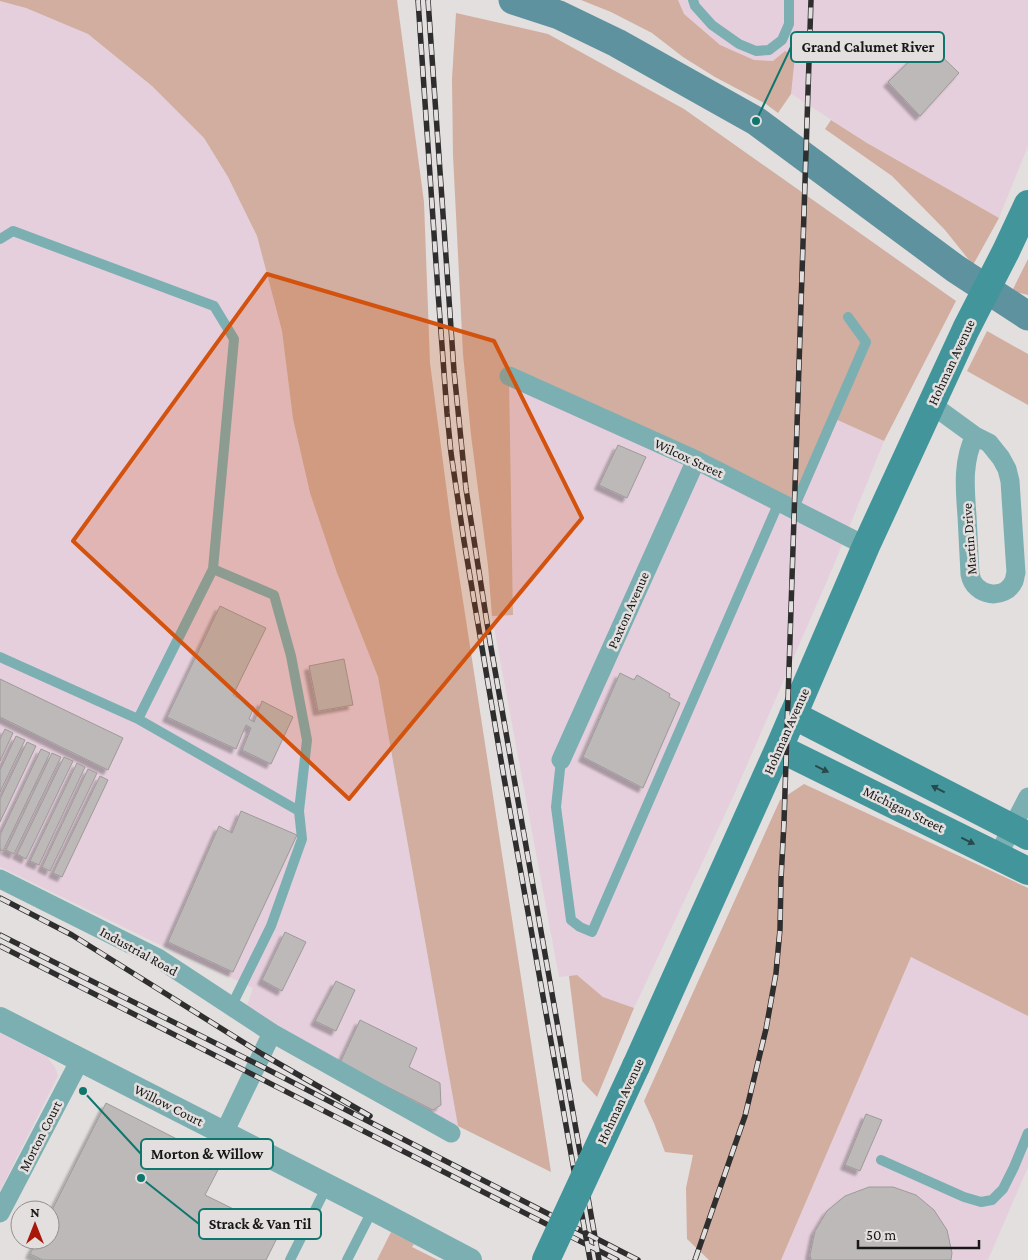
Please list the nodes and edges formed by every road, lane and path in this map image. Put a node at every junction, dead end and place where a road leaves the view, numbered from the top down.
1 (692, 0) edge
2 (789, 0) edge
3 (1028, 204) edge
4 (0, 239) edge
5 (848, 317) dead end
6 (509, 376) dead end
7 (932, 404) junction
8 (975, 436) junction
9 (696, 460) junction
10 (786, 506) junction
11 (866, 546) junction
12 (213, 568) junction
13 (0, 658) edge
14 (793, 715) junction
15 (138, 720) junction
16 (779, 748) junction
17 (561, 760) joint
18 (1028, 797) edge
19 (299, 811) junction
20 (1020, 832) edge
21 (998, 855) junction
22 (1028, 871) edge
23 (0, 879) edge
24 (231, 1007) junction
25 (0, 1019) edge
26 (272, 1033) junction
27 (80, 1060) junction
28 (224, 1133) junction
29 (451, 1133) dead end
30 (1028, 1133) edge
31 (881, 1160) dead end
32 (328, 1186) junction
33 (372, 1209) junction
34 (0, 1213) edge
35 (290, 1260) edge
36 (347, 1260) edge
37 (470, 1260) edge
38 (546, 1260) edge

1 - 2 lane
3 - 7 main road, Hohman Avenue
4 - 12 lane
5 - 10 lane
6 - 9 street, Wilcox Street
7 - 8 street, Martin Drive
7 - 11 main road, Hohman Avenue
8 - 8 street, Martin Drive
9 - 10 street, Wilcox Street
9 - 17 street, Paxton Avenue
10 - 11 street, Wilcox Street
10 - 17 lane
11 - 14 main road, Hohman Avenue
12 - 15 lane
12 - 19 lane
13 - 15 lane
14 - 16 main road, Hohman Avenue
20 -> 14 main road
15 - 19 lane
16 -> 21 main road, Michigan Street
16 - 38 main road, Hohman Avenue, bridge
18 - 20 street
19 - 24 lane
20 - 21 street
21 - 22 main road, Michigan Street
23 - 24 street, Industrial Road
24 - 26 street, Industrial Road
25 - 27 street, Willow Court
26 - 28 street
26 - 29 street, Industrial Road
27 - 28 street, Willow Court
27 - 34 street, Morton Court
28 - 32 street, Willow Court
30 - 31 lane
32 - 33 street, Willow Court
32 - 35 lane
33 - 36 lane
33 - 37 street, Willow Court

